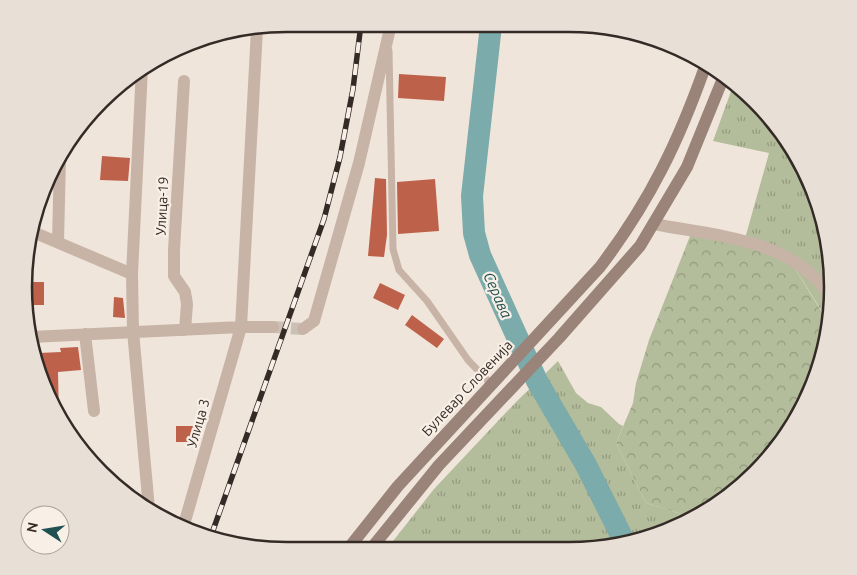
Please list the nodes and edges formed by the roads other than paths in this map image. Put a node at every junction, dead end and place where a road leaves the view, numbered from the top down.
1 (390, 32) edge
2 (257, 35) edge
3 (389, 40) junction
4 (704, 71) edge
5 (142, 78) edge
6 (184, 81) dead end
7 (721, 82) edge
8 (60, 174) edge
9 (654, 224) junction
10 (38, 234) edge
11 (58, 242) junction
12 (132, 274) junction
13 (824, 289) edge
14 (241, 327) junction
15 (274, 328) tunnel mouth
16 (303, 329) dead end
17 (185, 330) junction
18 (133, 331) junction
19 (85, 334) junction
20 (37, 337) edge
21 (491, 384) junction
22 (94, 410) dead end
23 (148, 501) edge
24 (185, 521) edge
25 (354, 542) edge
26 (376, 542) edge

1 - 3 street
2 - 14 street, Улица 3
3 - 16 street
3 - 21 lane
4 - 21 street, Булевар Словенија
5 - 12 street
6 - 17 street, Улица-19
7 - 9 street
8 - 11 street
9 - 13 street
9 - 26 street
10 - 11 street
11 - 12 street
12 - 18 street
14 - 15 street
14 - 17 street
14 - 24 street, Улица 3
17 - 18 street
18 - 19 street
18 - 23 street
19 - 20 street
19 - 22 street
21 - 25 street, Булевар Словенија

